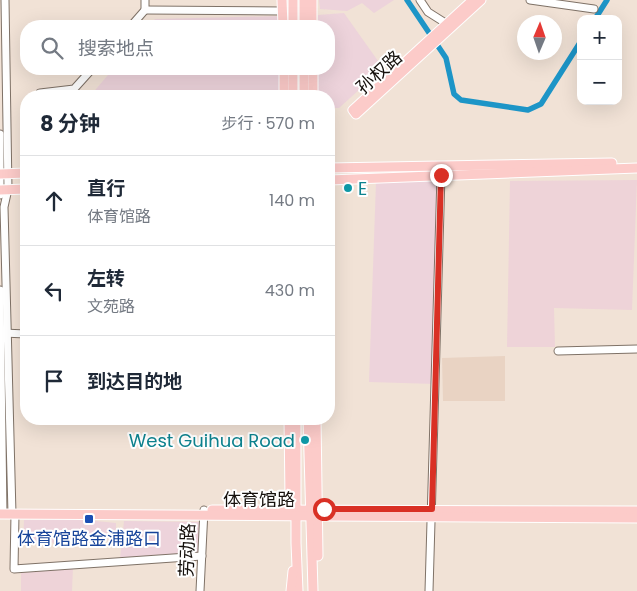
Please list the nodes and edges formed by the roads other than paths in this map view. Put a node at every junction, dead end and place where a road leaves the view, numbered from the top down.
1 (5, 0) edge
2 (146, 0) edge
3 (282, 0) edge
4 (293, 0) edge
5 (304, 0) edge
6 (312, 0) edge
7 (420, 0) edge
8 (473, 0) edge
9 (481, 0) edge
10 (530, 0) edge
11 (594, 9) dead end
12 (145, 10) junction
13 (282, 11) junction
14 (136, 20) edge
15 (283, 20) edge
16 (292, 20) edge
17 (304, 20) edge
18 (312, 20) edge
19 (444, 29) junction
20 (429, 44) junction
21 (87, 75) edge
22 (284, 75) edge
23 (293, 75) edge
24 (304, 75) edge
25 (313, 75) edge
26 (63, 90) edge
27 (284, 90) edge
28 (293, 90) edge
29 (304, 90) edge
30 (313, 90) edge
31 (0, 134) edge
32 (0, 156) edge
33 (637, 162) edge
34 (335, 168) edge
35 (637, 168) edge
36 (20, 173) edge
37 (3, 174) edge
38 (441, 175) junction
39 (335, 180) edge
40 (20, 190) edge
41 (2, 191) edge
42 (0, 290) edge
43 (3, 333) edge
44 (20, 334) edge
45 (637, 349) edge
46 (558, 351) dead end
47 (288, 425) edge
48 (296, 425) edge
49 (308, 425) edge
50 (316, 425) edge
51 (7, 511) edge
52 (637, 511) edge
53 (432, 512) junction
54 (203, 513) junction
55 (297, 513) junction
56 (314, 513) junction
57 (637, 518) edge
58 (296, 543) junction
59 (202, 556) junction
60 (200, 591) edge
61 (292, 591) edge
62 (298, 591) edge
63 (312, 591) edge
64 (318, 591) edge
65 (429, 591) edge

1 - 37 street
2 - 12 street
3 - 13 main road
4 - 16 main road
5 - 17 main road
6 - 18 main road
7 - 19 street
8 - 19 main road, 孙权路
9 - 19 main road, 孙权路
10 - 11 street
12 - 13 street
12 - 14 street
13 - 15 main road
19 - 20 main road, 孙权路
20 - 20 main road, 孙权路
21 - 26 street
22 - 27 main road
23 - 28 main road
24 - 29 main road
25 - 30 main road
31 - 32 street
32 - 37 street
33 - 34 main road
35 - 38 main road
36 - 37 main road
37 - 41 street
38 - 39 main road
38 - 53 street
40 - 41 main road
41 - 43 street
42 - 43 street
43 - 44 street
43 - 51 street
45 - 46 street
47 - 55 main road
48 - 55 main road
49 - 56 main road
50 - 56 main road
51 - 54 main road, 体育馆路
51 - 59 street
52 - 53 main road, 体育馆路
53 - 56 main road, 体育馆路
53 - 57 main road, 体育馆路
53 - 65 street
54 - 55 main road, 体育馆路
54 - 59 street, 劳动路
55 - 56 main road, 体育馆路
55 - 58 main road
56 - 63 main road
56 - 64 main road
58 - 61 main road
58 - 62 main road
59 - 60 street, 劳动路

